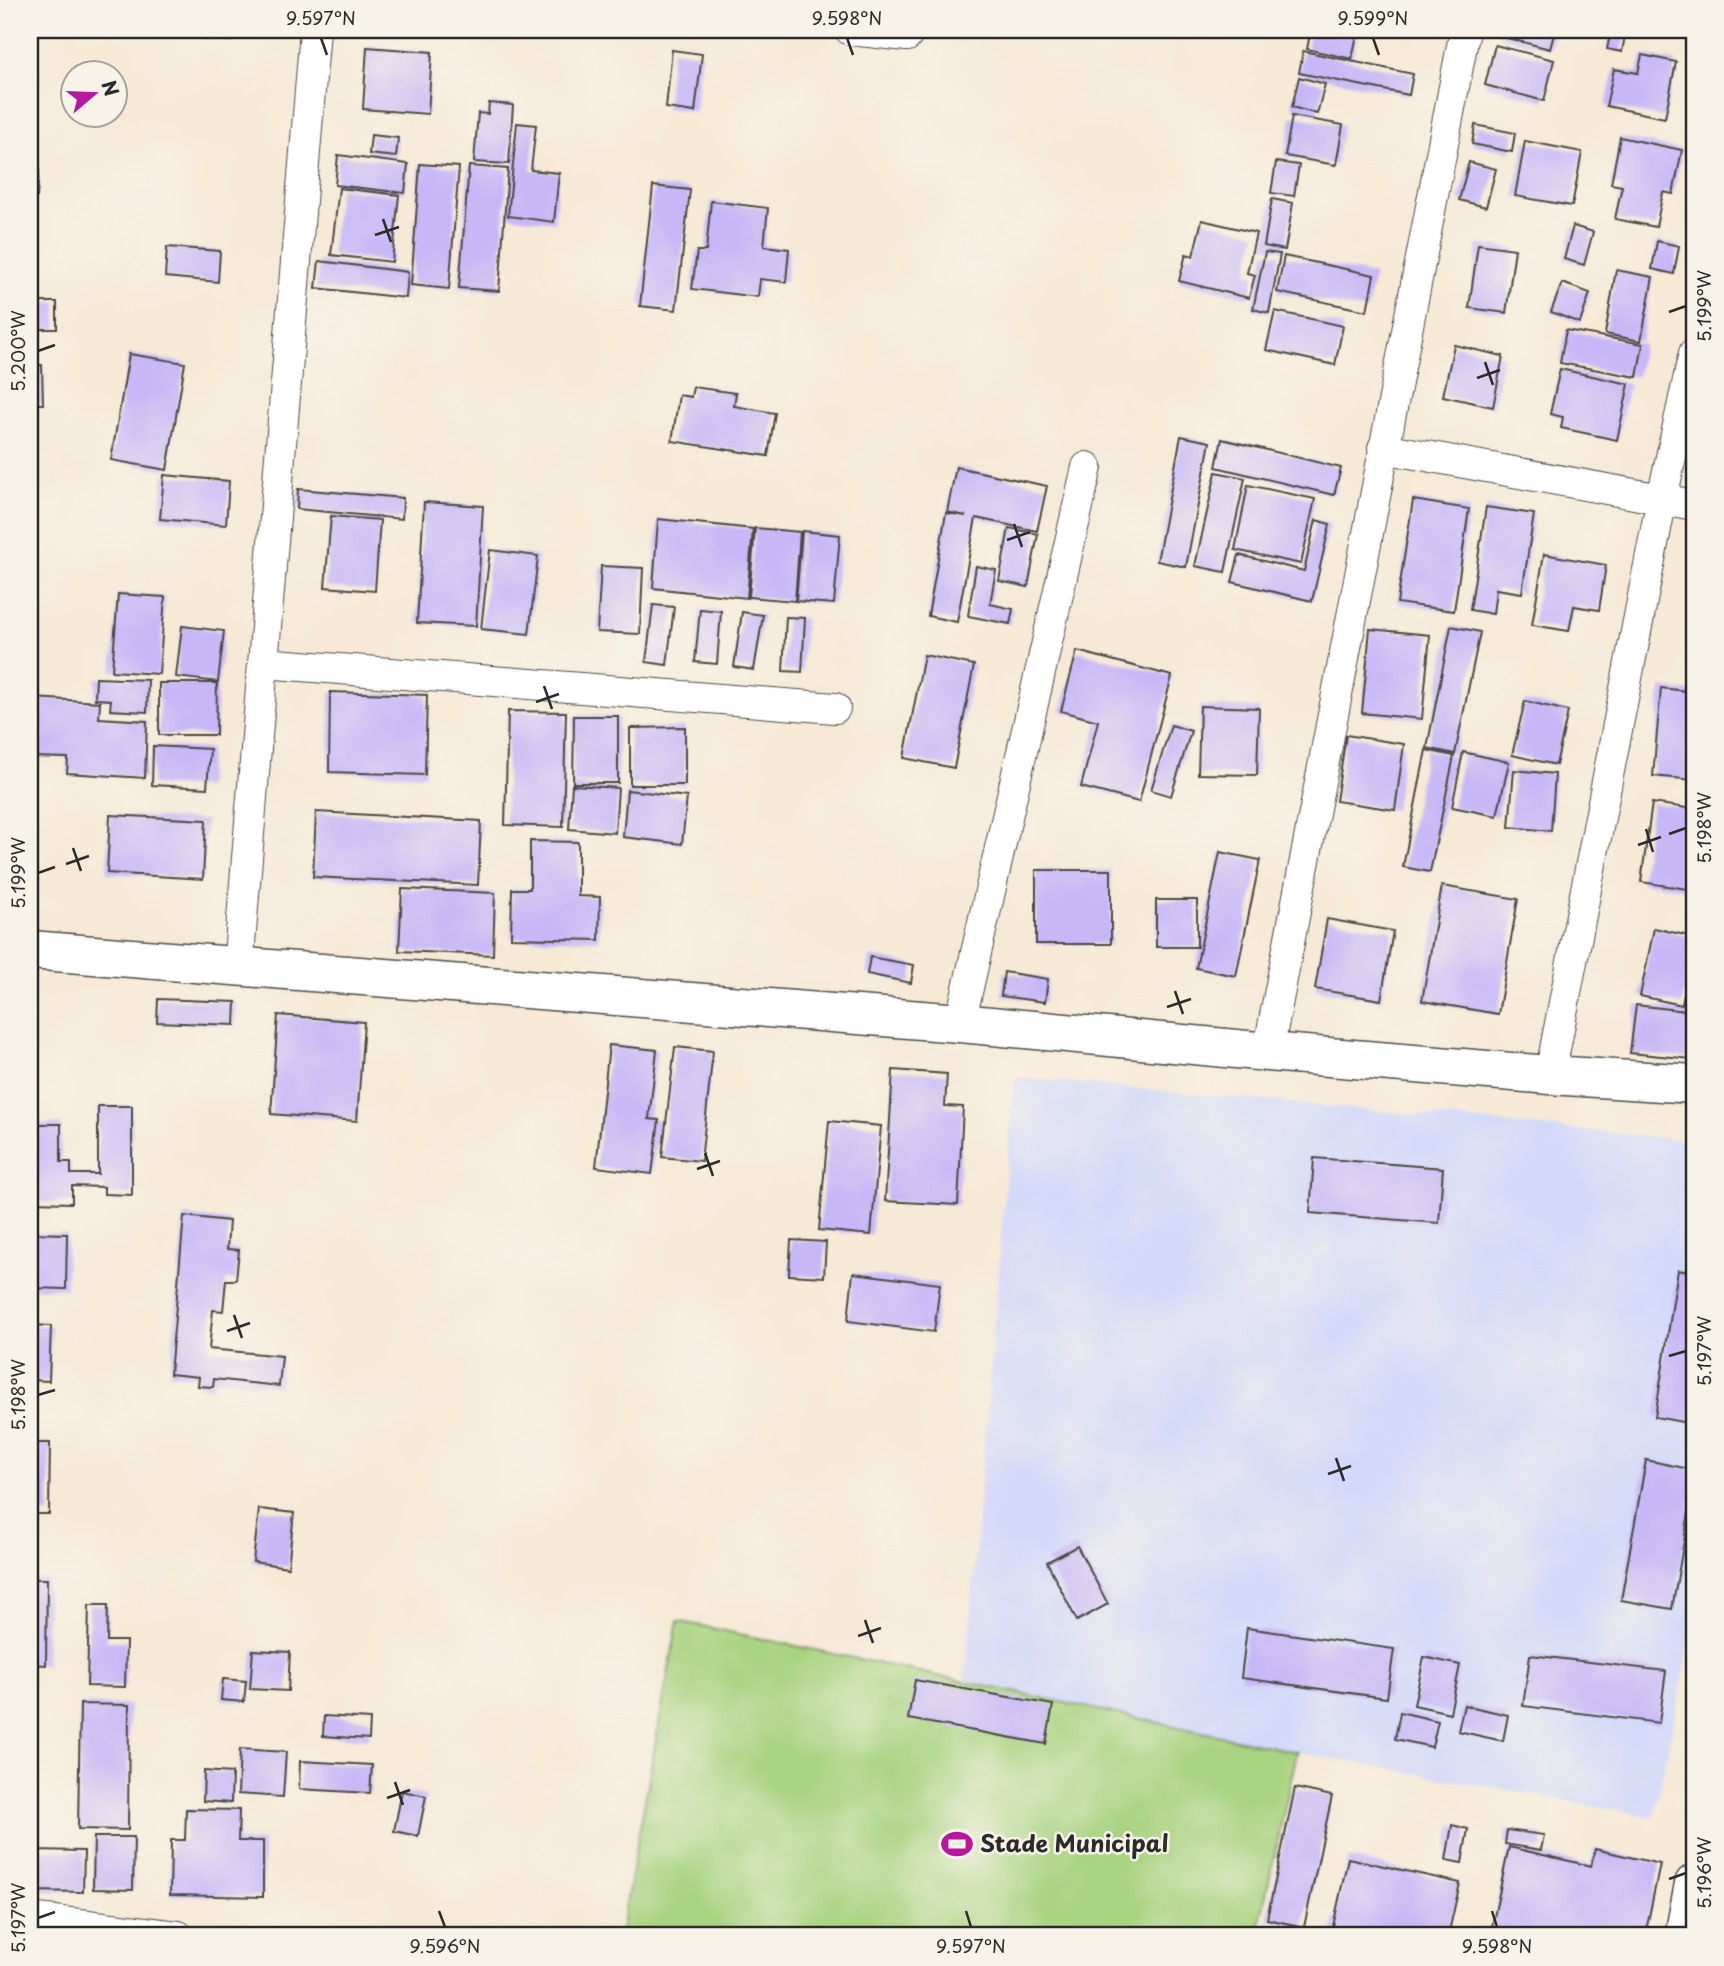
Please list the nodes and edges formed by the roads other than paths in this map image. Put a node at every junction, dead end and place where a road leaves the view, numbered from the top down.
1 (315, 30) edge
2 (850, 30) edge
3 (1465, 30) edge
4 (907, 36) dead end
5 (1694, 353) edge
6 (1383, 448) junction
7 (1087, 467) dead end
8 (1662, 498) junction
9 (1694, 505) edge
10 (263, 663) junction
11 (835, 708) dead end
12 (30, 950) edge
13 (238, 968) junction
14 (960, 1023) junction
15 (1268, 1052) junction
16 (1550, 1075) junction
17 (1694, 1084) edge
18 (1694, 1884) edge
19 (30, 1918) edge
20 (178, 1936) edge
21 (1684, 1936) edge

1 - 10 street
2 - 4 street
3 - 6 street
5 - 8 street
6 - 8 street
6 - 15 street
7 - 14 street
8 - 9 street
8 - 16 street
10 - 11 street
10 - 13 street
12 - 13 street
13 - 14 street
14 - 15 street
15 - 16 street
16 - 17 street
18 - 21 street
19 - 20 street

